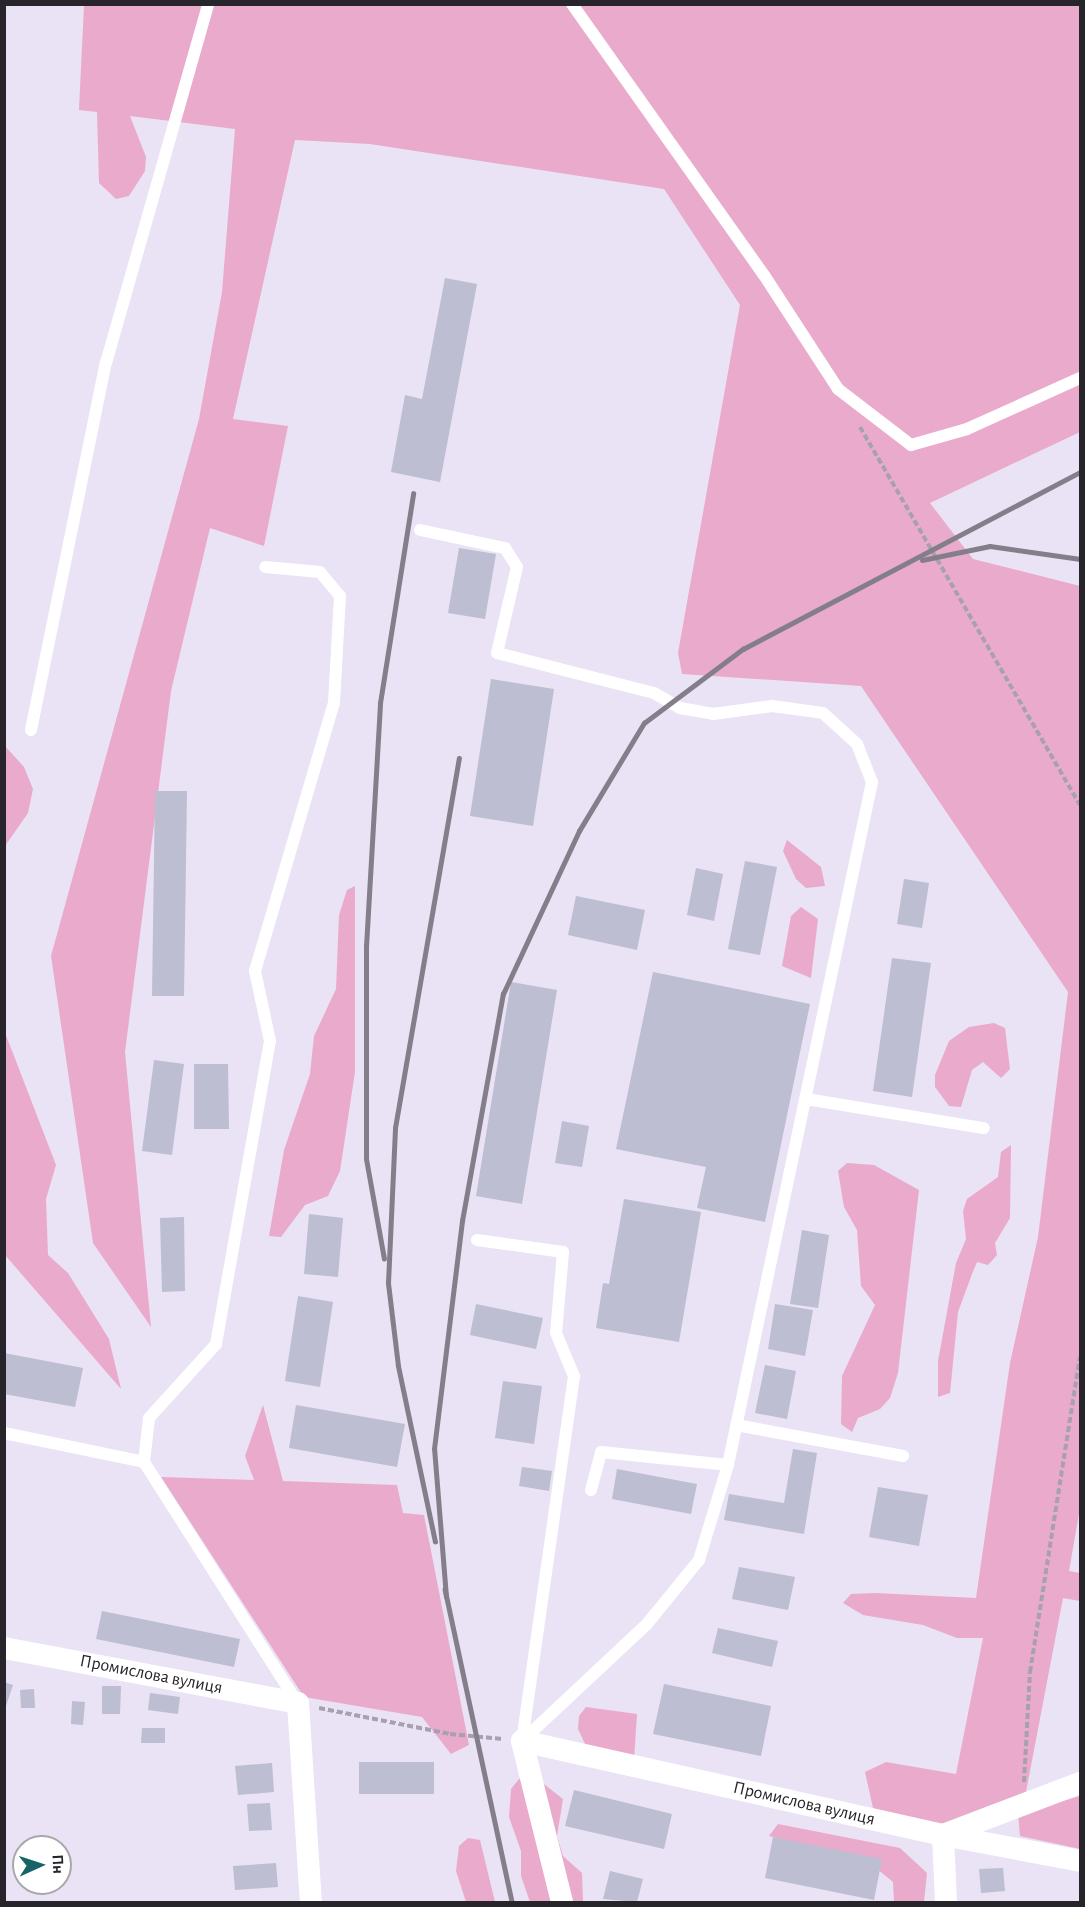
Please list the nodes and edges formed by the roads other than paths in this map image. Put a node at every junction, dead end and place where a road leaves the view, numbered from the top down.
1 (208, 4) edge
2 (572, 4) edge
3 (1080, 378) edge
4 (420, 530) dead end
5 (266, 567) dead end
6 (31, 730) dead end
7 (806, 1099) junction
8 (984, 1128) dead end
9 (477, 1240) dead end
10 (736, 1425) junction
11 (4, 1433) edge
12 (903, 1456) dead end
13 (144, 1462) junction
14 (728, 1465) junction
15 (591, 1490) dead end
16 (4, 1648) edge
17 (297, 1703) junction
18 (522, 1741) junction
19 (1080, 1782) edge
20 (943, 1834) junction
21 (1080, 1861) edge
22 (311, 1902) edge
23 (562, 1902) edge
24 (946, 1902) edge

1 - 6 lane
2 - 3 lane
4 - 7 lane
5 - 13 lane
7 - 8 lane
7 - 10 lane
9 - 18 lane
10 - 12 lane
10 - 14 lane
11 - 13 lane
13 - 17 lane
14 - 15 lane
14 - 18 lane
16 - 17 street, Промислова вулиця
17 - 22 street
18 - 20 street, Промислова вулиця
18 - 23 street
19 - 20 street
20 - 21 street, Промислова вулиця
20 - 24 street

